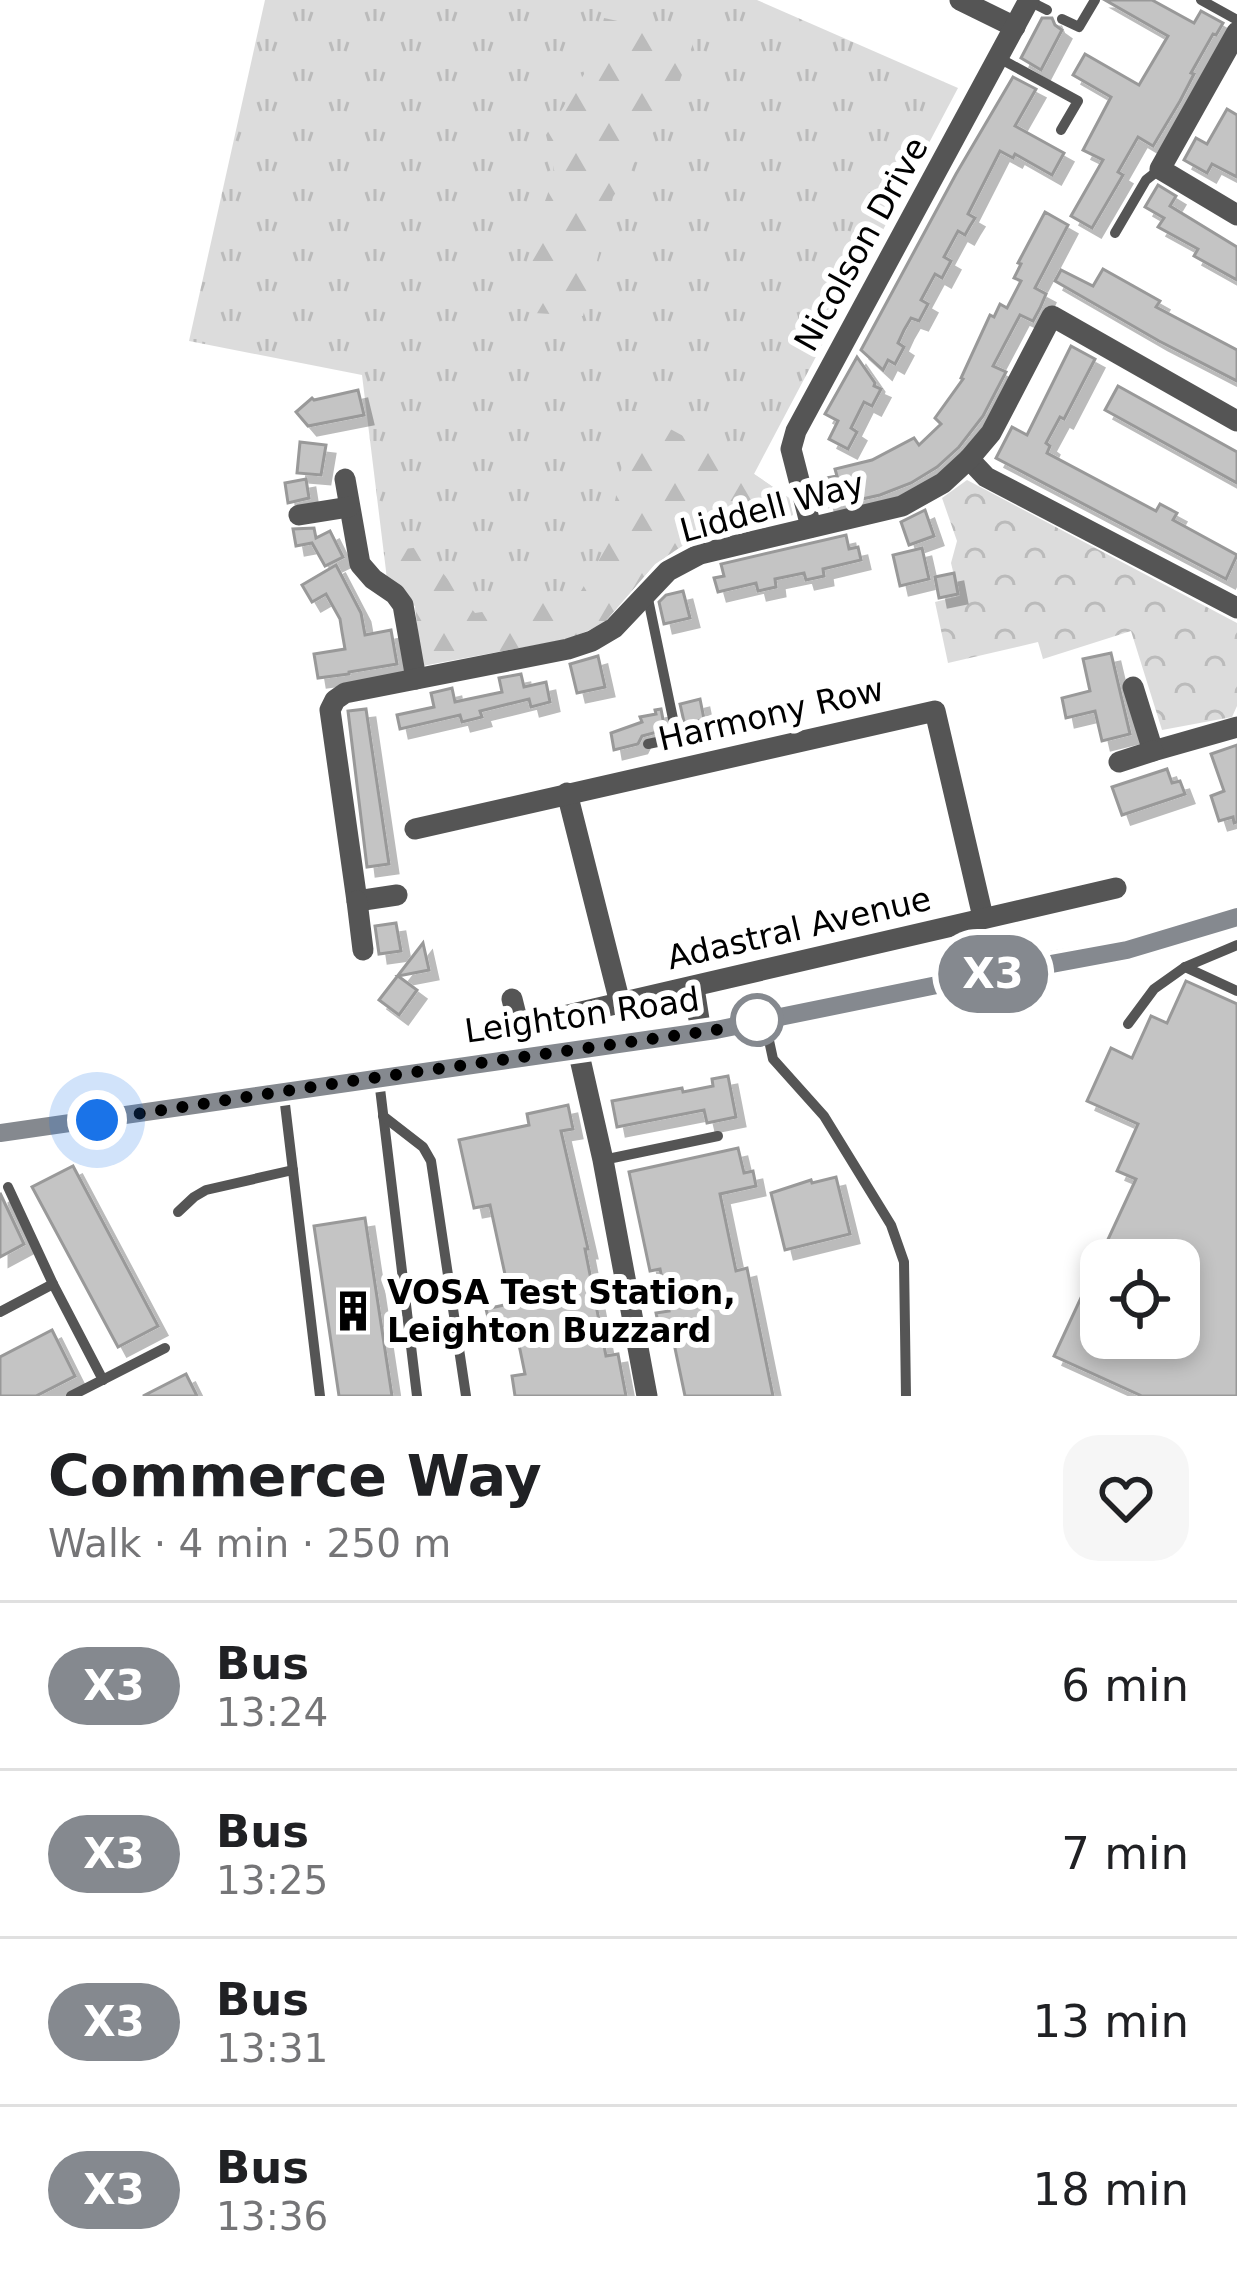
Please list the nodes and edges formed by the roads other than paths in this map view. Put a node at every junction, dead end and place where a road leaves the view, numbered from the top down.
1 (960, 0) edge
2 (1094, 0) edge
3 (1201, 0) edge
4 (1035, 4) edge
5 (1062, 19) dead end
6 (1237, 20) edge
7 (1015, 27) junction
8 (1237, 32) edge
9 (999, 58) junction
10 (1061, 130) dead end
11 (1160, 169) junction
12 (1237, 215) edge
13 (1115, 233) dead end
14 (1237, 421) edge
15 (969, 459) junction
16 (346, 479) dead end
17 (349, 507) junction
18 (299, 515) dead end
19 (811, 527) junction
20 (646, 593) junction
21 (1237, 608) edge
22 (416, 679) junction
23 (1133, 687) dead end
24 (1237, 727) edge
25 (700, 733) dead end
26 (677, 738) junction
27 (647, 744) dead end
28 (1153, 752) junction
29 (1120, 762) dead end
30 (567, 793) junction
31 (416, 829) dead end
32 (1116, 888) dead end
33 (398, 895) dead end
34 (357, 901) junction
35 (1237, 916) edge
36 (983, 917) junction
37 (1237, 944) edge
38 (363, 950) dead end
39 (1185, 967) junction
40 (1016, 969) junction
41 (694, 988) junction
42 (1237, 991) edge
43 (512, 999) dead end
44 (1019, 1000) dead end
45 (620, 1003) junction
46 (764, 1018) junction
47 (1128, 1024) dead end
48 (701, 1032) junction
49 (578, 1050) junction
50 (379, 1077) junction
51 (283, 1092) junction
52 (383, 1116) junction
53 (0, 1133) edge
54 (718, 1136) dead end
55 (603, 1160) junction
56 (293, 1171) junction
57 (8, 1187) dead end
58 (178, 1212) dead end
59 (53, 1284) junction
60 (0, 1312) edge
61 (165, 1348) dead end
62 (103, 1380) junction
63 (71, 1396) edge
64 (320, 1396) edge
65 (417, 1396) edge
66 (466, 1396) edge
67 (647, 1396) edge
68 (906, 1396) edge

1 - 7 street
2 - 5 lane
3 - 6 lane
4 - 7 street, Nicolson Drive
7 - 9 street, Nicolson Drive
8 - 11 street
9 - 10 lane
9 - 19 street, Nicolson Drive
11 - 12 street
11 - 13 lane
14 - 15 street, Liddell Way
15 - 19 street, Liddell Way
15 - 21 street
16 - 17 street
17 - 18 street
17 - 22 street
19 - 20 street, Liddell Way
20 - 22 street, Liddell Way
20 - 26 lane
22 - 34 street, Liddell Way
23 - 28 street
24 - 28 street
25 - 26 lane
26 - 27 lane
28 - 29 street
30 - 31 street, Harmony Row
30 - 36 street, Harmony Row
30 - 45 street
32 - 36 street, Adastral Avenue
33 - 34 street
34 - 38 street
35 - 40 street, Leighton Road
36 - 41 street, Adastral Avenue
37 - 39 lane
39 - 42 lane
39 - 47 lane
40 - 44 lane
40 - 46 street, Leighton Road
41 - 45 street, Adastral Avenue
41 - 48 street
43 - 45 street, Adastral Avenue
46 - 48 street, Leighton Road
46 - 68 lane
48 - 49 street, Leighton Road
49 - 50 street, Leighton Road
49 - 55 street
50 - 51 street, Leighton Road
50 - 52 lane
51 - 53 street, Leighton Road
51 - 56 lane
52 - 65 lane
52 - 66 lane
54 - 55 lane
55 - 67 street
56 - 58 lane
56 - 64 lane
57 - 59 lane
59 - 60 lane
59 - 62 lane
61 - 62 lane
62 - 63 lane

